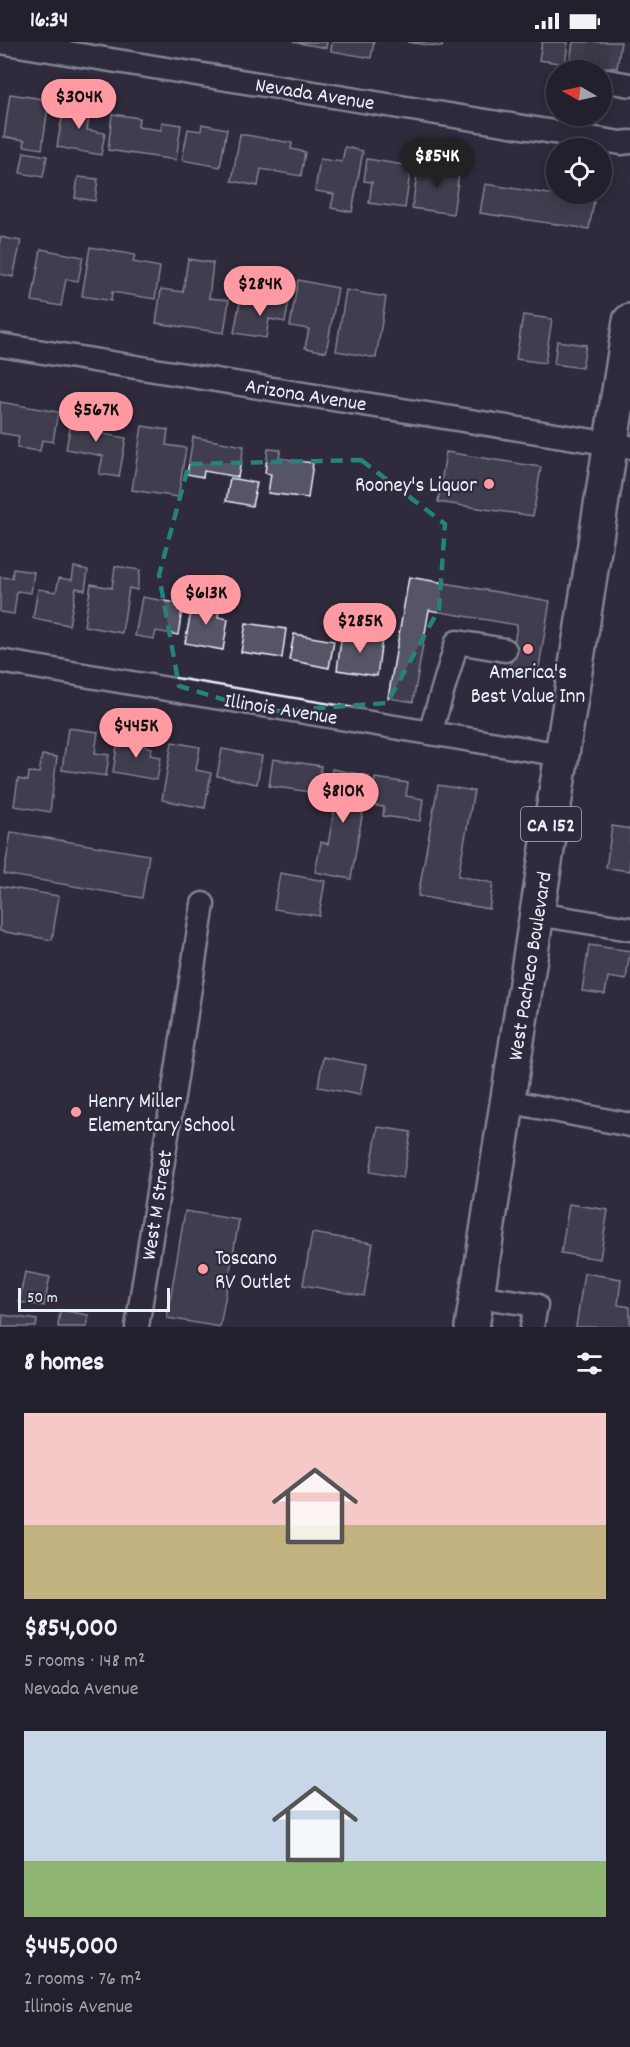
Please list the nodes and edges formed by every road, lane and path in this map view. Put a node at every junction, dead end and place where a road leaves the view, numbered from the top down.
1 (0, 42) edge
2 (612, 78) edge
3 (630, 85) edge
4 (546, 120) edge
5 (587, 126) edge
6 (630, 142) edge
7 (630, 321) edge
8 (0, 345) edge
9 (621, 445) edge
10 (505, 650) dead end
11 (0, 661) edge
12 (430, 733) junction
13 (562, 755) junction
14 (203, 904) dead end
15 (537, 914) junction
16 (630, 929) edge
17 (507, 1101) junction
18 (630, 1125) edge
19 (474, 1311) edge
20 (137, 1327) edge
21 (532, 1327) edge

1 - 4 street, Nevada Avenue
2 - 3 street
5 - 6 street, Nevada Avenue
7 - 9 highway, West Pacheco Boulevard / CA 152
8 - 9 street, Arizona Avenue
9 - 13 highway, West Pacheco Boulevard / CA 152
10 - 12 street
11 - 12 street, Illinois Avenue
12 - 13 street, Illinois Avenue
13 - 15 highway, West Pacheco Boulevard / CA 152
14 - 20 street, West M Street
15 - 16 street
15 - 17 highway, West Pacheco Boulevard / CA 152
17 - 18 street
17 - 19 highway, West Pacheco Boulevard / CA 152
19 - 21 street

